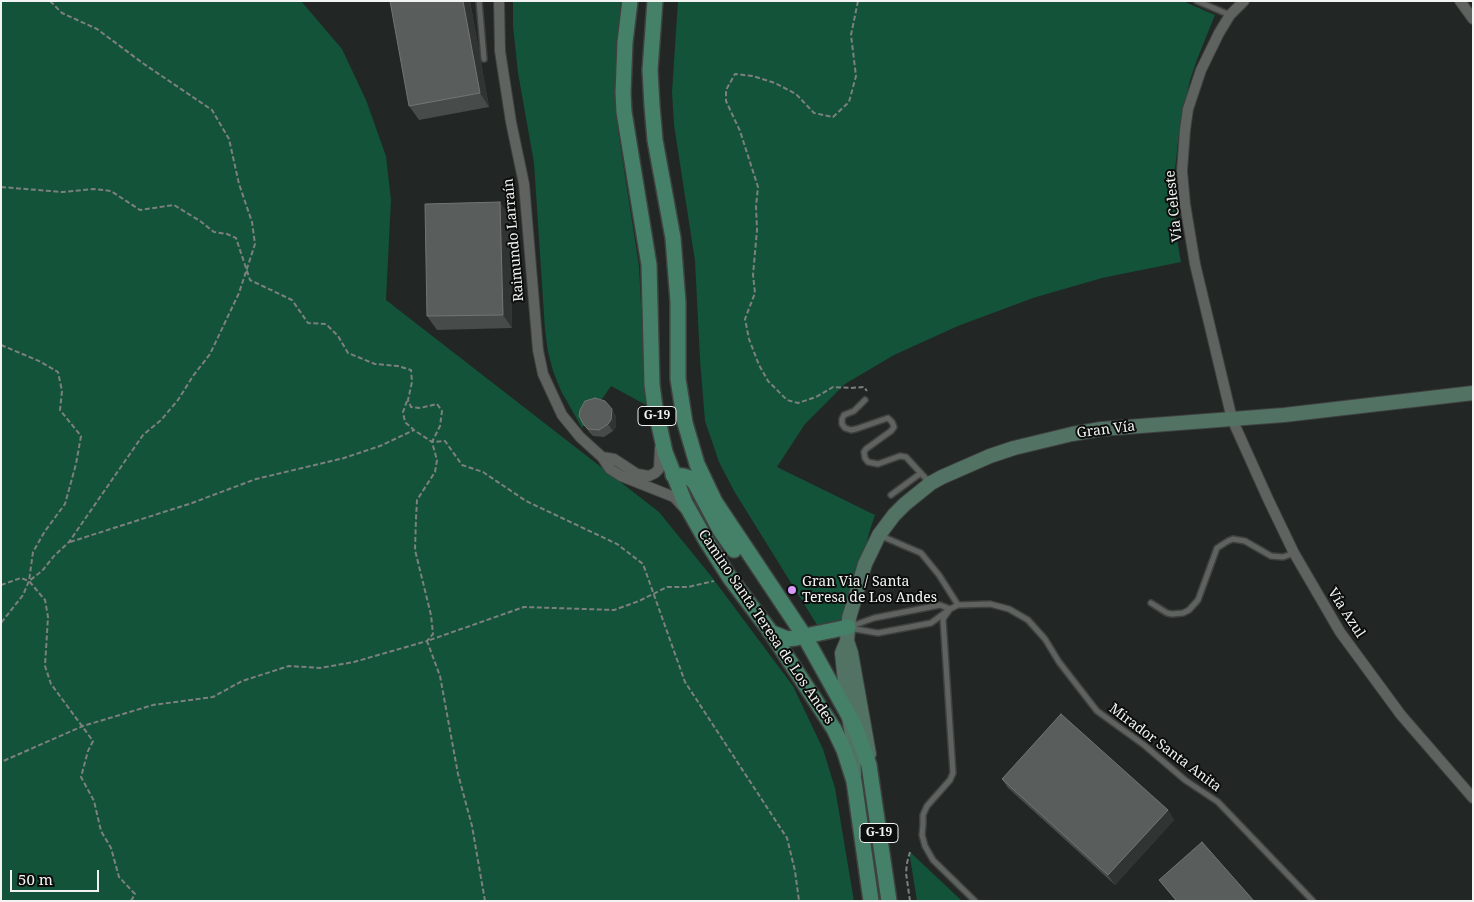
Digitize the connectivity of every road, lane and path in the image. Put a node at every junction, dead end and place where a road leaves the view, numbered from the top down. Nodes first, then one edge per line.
1 (50, 1) edge
2 (479, 1) edge
3 (498, 1) edge
4 (630, 1) edge
5 (655, 1) edge
6 (858, 1) edge
7 (1197, 1) edge
8 (1244, 1) edge
9 (1460, 1) edge
10 (1230, 15) junction
11 (1473, 19) edge
12 (484, 59) dead end
13 (1, 187) edge
14 (247, 268) junction
15 (1, 345) edge
16 (1473, 393) edge
17 (408, 400) junction
18 (865, 400) joint
19 (1232, 419) junction
20 (659, 429) junction
21 (414, 430) junction
22 (432, 442) junction
23 (602, 457) junction
24 (637, 474) junction
25 (673, 475) junction
26 (926, 478) junction
27 (891, 495) dead end
28 (692, 517) junction
29 (880, 535) junction
30 (69, 542) junction
31 (1294, 553) junction
32 (29, 581) junction
33 (714, 581) dead end
34 (768, 582) junction
35 (1, 585) edge
36 (654, 594) junction
37 (1152, 603) dead end
38 (958, 605) junction
39 (950, 609) junction
40 (1, 624) edge
41 (770, 632) junction
42 (847, 634) junction
43 (805, 637) junction
44 (427, 642) junction
45 (848, 712) junction
46 (83, 726) junction
47 (1, 762) edge
48 (868, 765) junction
49 (854, 781) junction
50 (1473, 798) edge
51 (910, 852) dead end
52 (131, 901) edge
53 (485, 901) edge
54 (799, 901) edge
55 (870, 901) edge
56 (889, 901) edge
57 (910, 901) edge
58 (975, 901) edge
59 (1313, 901) edge

1 - 14 path
2 - 12 lane
3 - 23 street, Raimundo Larraín
4 - 20 main road, Camino Santa Teresa de Los Andes / G-19
5 - 34 main road, Camino Santa Teresa de Los Andes / G-19
6 - 18 path
7 - 10 lane
8 - 10 street, Vía Celeste
9 - 11 street
10 - 19 street, Vía Celeste
13 - 14 path
14 - 17 path
14 - 30 path
15 - 32 path
16 - 19 main road, Gran Vía
17 - 21 path
17 - 22 path
18 - 26 lane
19 - 26 main road, Gran Vía
19 - 31 street, Vía Azul
20 - 24 street
20 - 25 main road, Camino Santa Teresa de Los Andes / G-19
21 - 22 path
21 - 30 path
22 - 36 path
22 - 44 path
23 - 24 street, Raimundo Larraín
23 - 28 street, Raimundo Larraín
24 - 25 street, Raimundo Larraín
25 - 28 main road, Camino Santa Teresa de Los Andes / G-19
25 - 34 main road
26 - 27 lane
26 - 29 main road, Gran Vía
28 - 41 main road, Camino Santa Teresa de Los Andes / G-19
29 - 38 lane
29 - 42 main road, Gran Vía
30 - 32 path
31 - 37 lane
31 - 50 street, Vía Azul
32 - 35 path
32 - 40 path
32 - 46 path
33 - 36 path
34 - 43 main road, Camino Santa Teresa de Los Andes / G-19
36 - 44 path
36 - 54 path
38 - 39 lane, Mirador Santa Anita
38 - 59 lane, Mirador Santa Anita
39 - 42 lane, Mirador Santa Anita
39 - 42 lane, Mirador Santa Anita
39 - 58 lane
41 - 43 main road
41 - 49 main road, Camino Santa Teresa de Los Andes / G-19
42 - 43 main road
42 - 45 main road, Gran Vía
42 - 48 main road, Gran Vía
43 - 45 main road, Camino Santa Teresa de Los Andes / G-19
44 - 46 path
44 - 53 path
45 - 48 main road, Camino Santa Teresa de Los Andes / G-19
45 - 49 main road, Gran Vía
46 - 47 path
46 - 52 path
48 - 56 main road, G-19
49 - 55 main road, G-19
51 - 57 path

